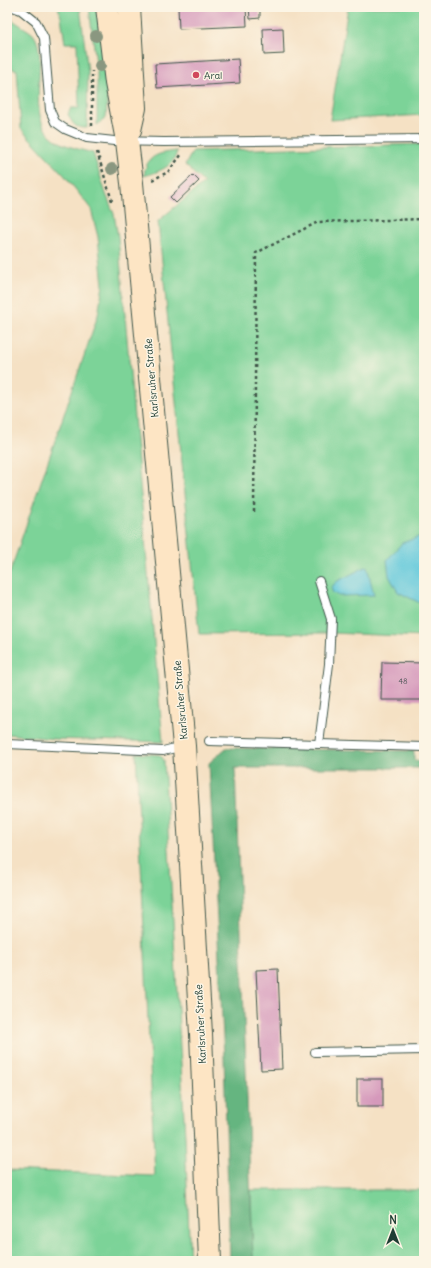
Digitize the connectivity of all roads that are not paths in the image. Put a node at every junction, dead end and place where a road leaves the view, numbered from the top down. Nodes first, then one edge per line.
1 (14, 7) edge
2 (107, 7) edge
3 (129, 7) edge
4 (424, 138) edge
5 (127, 141) junction
6 (319, 581) dead end
7 (209, 742) dead end
8 (7, 744) edge
9 (319, 744) junction
10 (184, 746) junction
11 (424, 747) edge
12 (424, 1050) edge
13 (315, 1052) dead end
14 (210, 1261) edge

1 - 5 lane
2 - 5 main road, Karlsruher Straße
3 - 5 main road, Karlsruher Straße
4 - 5 lane
5 - 10 main road, Karlsruher Straße
6 - 9 lane
7 - 9 lane
8 - 10 lane
9 - 11 lane
10 - 14 main road, Karlsruher Straße
12 - 13 lane

